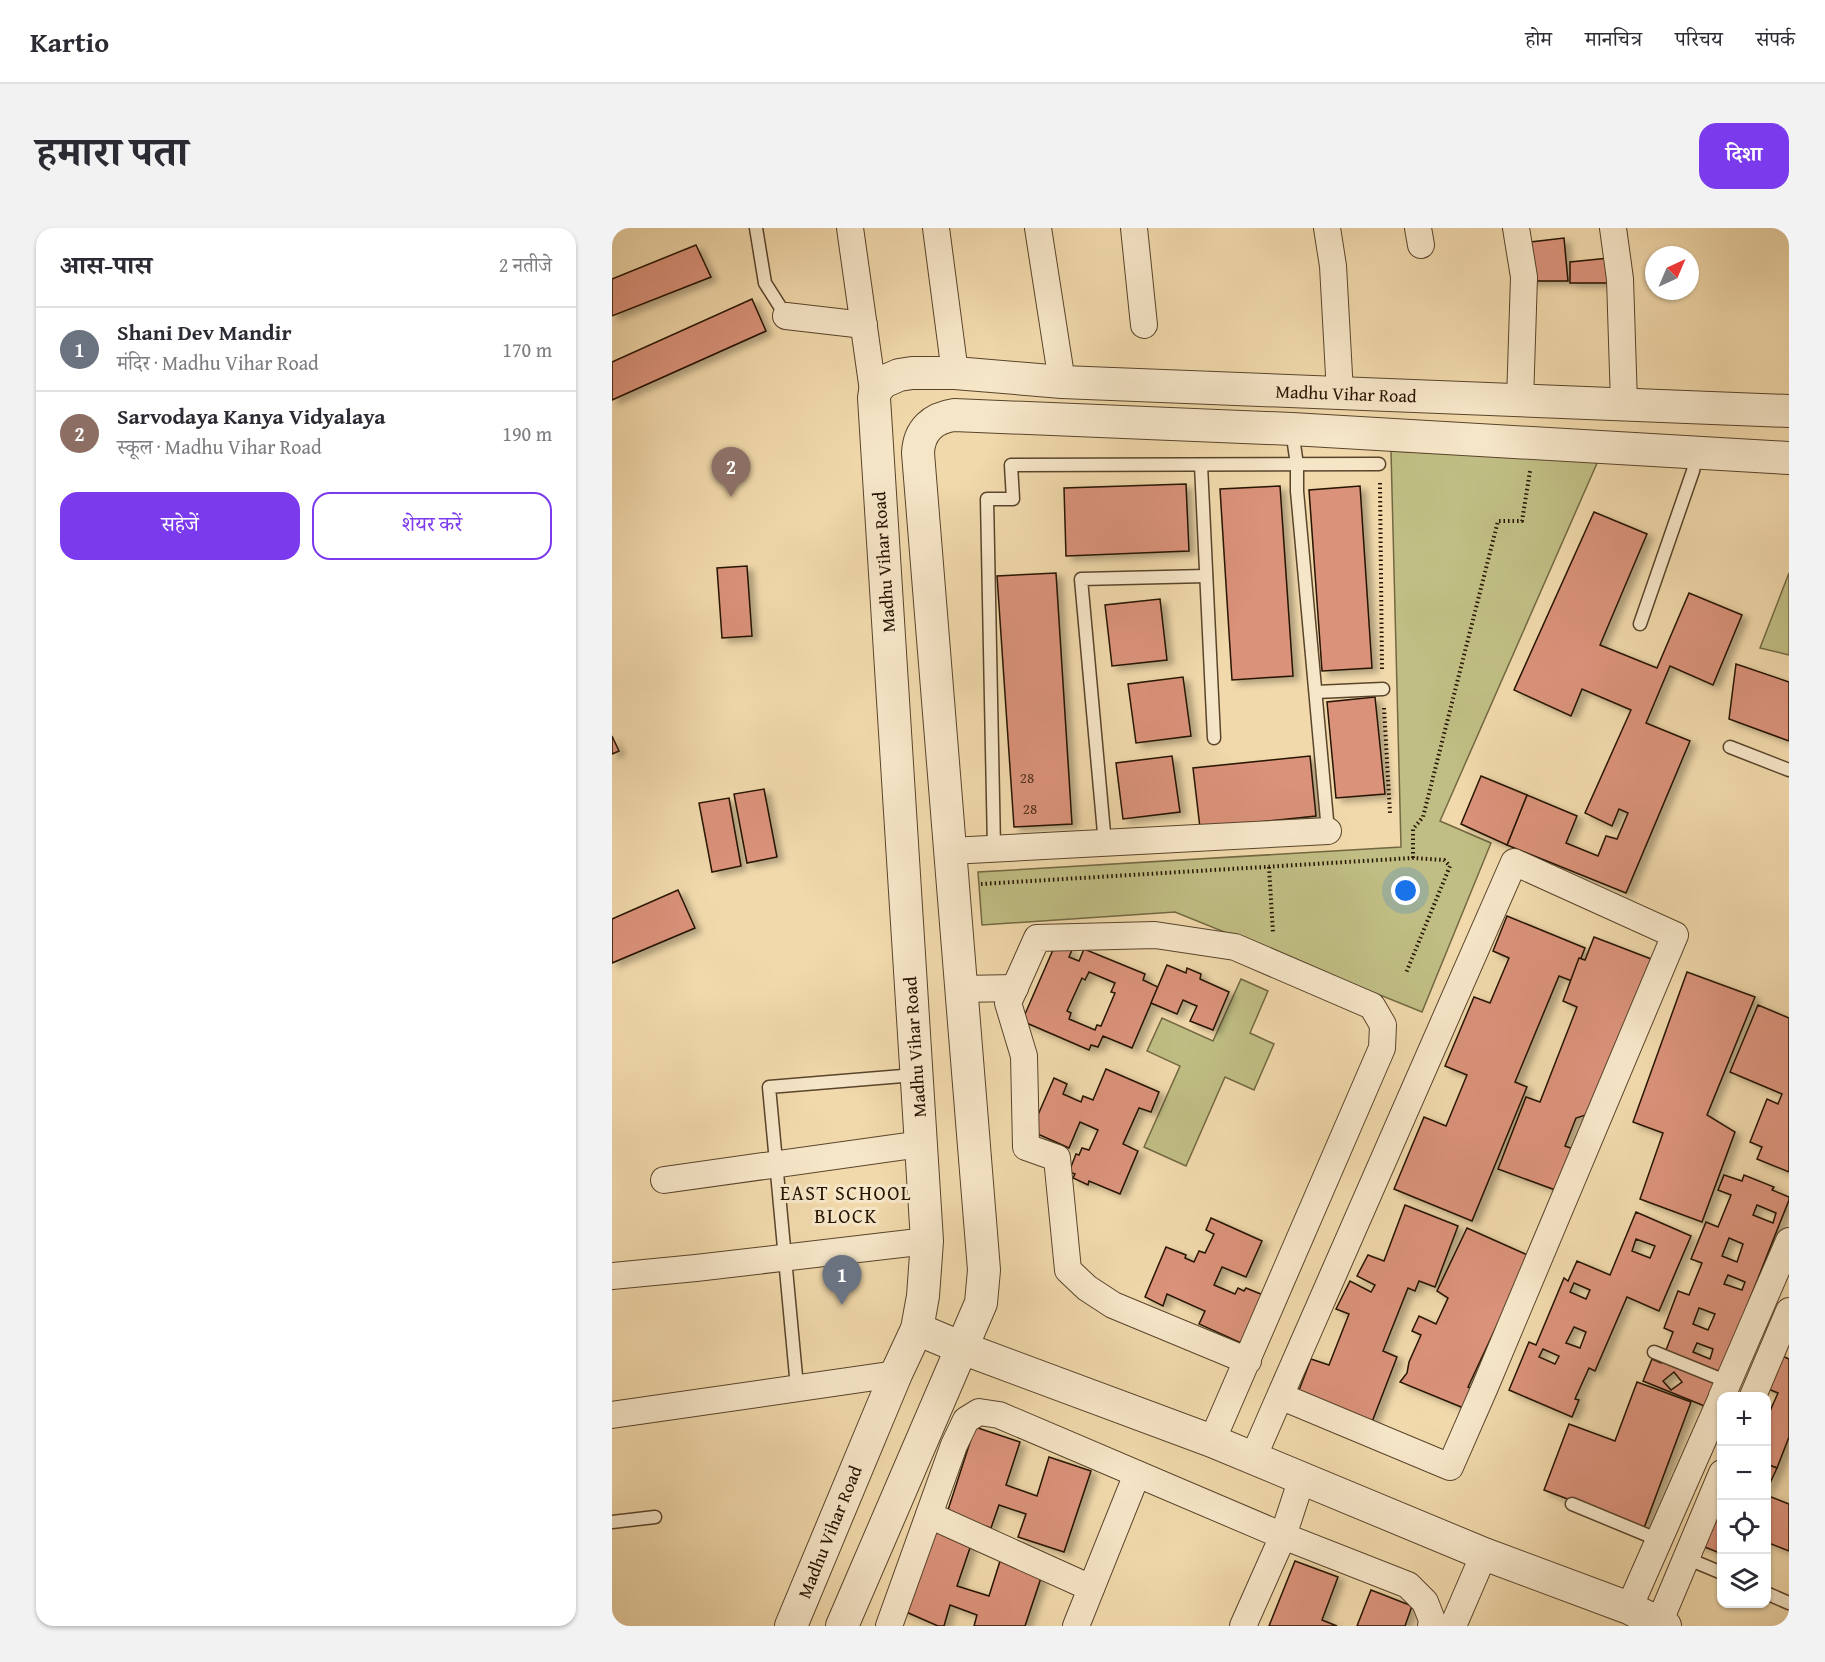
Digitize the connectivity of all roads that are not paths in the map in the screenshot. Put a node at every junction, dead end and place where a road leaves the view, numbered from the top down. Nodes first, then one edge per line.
1 (756, 228) edge
2 (850, 228) edge
3 (936, 228) edge
4 (1038, 228) edge
5 (1134, 228) edge
6 (1327, 228) edge
7 (1516, 228) edge
8 (1612, 228) edge
9 (786, 316) joint
10 (1144, 324) dead end
11 (864, 325) junction
12 (943, 373) junction
13 (1062, 382) junction
14 (1288, 391) junction
15 (1340, 393) junction
16 (874, 398) junction
17 (1520, 401) junction
18 (1624, 403) junction
19 (1789, 411) edge
20 (941, 417) junction
21 (1292, 429) junction
22 (1697, 452) junction
23 (1789, 458) edge
24 (1379, 464) road end
25 (1201, 465) junction
26 (1297, 465) junction
27 (1206, 576) junction
28 (1640, 624) dead end
29 (1383, 689) road end
30 (1316, 692) junction
31 (1214, 738) dead end
32 (1730, 747) dead end
33 (1789, 770) edge
34 (1328, 831) joint
35 (1105, 844) junction
36 (994, 848) junction
37 (950, 851) junction
38 (1015, 988) junction
39 (962, 989) junction
40 (967, 1057) junction
41 (916, 1067) junction
42 (921, 1144) junction
43 (776, 1165) junction
44 (664, 1180) dead end
45 (927, 1241) junction
46 (1789, 1241) edge
47 (785, 1258) junction
48 (612, 1276) edge
49 (1789, 1311) edge
50 (917, 1329) junction
51 (962, 1348) junction
52 (1654, 1352) dead end
53 (1248, 1361) junction
54 (896, 1374) junction
55 (797, 1387) junction
56 (1724, 1392) edge
57 (1756, 1392) edge
58 (1280, 1396) junction
59 (1717, 1408) edge
60 (612, 1416) edge
61 (1212, 1441) junction
62 (1253, 1458) junction
63 (1137, 1474) junction
64 (1302, 1478) junction
65 (1717, 1485) edge
66 (1572, 1504) dead end
67 (929, 1515) junction
68 (655, 1516) dead end
69 (612, 1522) edge
70 (1283, 1536) junction
71 (1659, 1540) junction
72 (1484, 1554) junction
73 (1686, 1558) junction
74 (1717, 1571) edge
75 (1091, 1588) junction
76 (1771, 1595) edge
77 (1789, 1603) edge
78 (1629, 1608) junction
79 (1662, 1624) edge
80 (791, 1626) edge
81 (842, 1626) edge
82 (890, 1626) edge
83 (1076, 1626) edge
84 (1243, 1626) edge
85 (1431, 1626) edge
86 (1454, 1626) edge

1 - 9 lane
2 - 11 street
3 - 12 street
4 - 13 street
5 - 10 street
6 - 15 street
7 - 17 street
8 - 18 street
9 - 11 street
11 - 16 street
12 - 13 street, Madhu Vihar Road
12 - 16 street, Madhu Vihar Road
12 - 20 street
13 - 14 street, Madhu Vihar Road
14 - 15 street, Madhu Vihar Road
14 - 21 street
15 - 17 street, Madhu Vihar Road
16 - 41 street, Madhu Vihar Road
17 - 18 street, Madhu Vihar Road
18 - 19 street, Madhu Vihar Road
20 - 21 street, Madhu Vihar Road
20 - 37 street
21 - 22 street, Madhu Vihar Road
21 - 26 lane
22 - 23 street, Madhu Vihar Road
22 - 28 lane
24 - 26 lane
25 - 26 lane
25 - 27 lane
25 - 36 lane
26 - 30 lane
27 - 31 lane
27 - 35 lane
29 - 30 lane
30 - 34 lane
32 - 33 lane
34 - 35 street
35 - 36 street
36 - 37 street
37 - 39 street
38 - 39 street
38 - 53 street
38 - 53 street
39 - 40 street
40 - 41 street
40 - 51 street
41 - 42 street, Madhu Vihar Road
41 - 43 lane
42 - 43 street
42 - 45 street, Madhu Vihar Road
43 - 44 street
43 - 47 lane
45 - 47 street
45 - 50 street, Madhu Vihar Road
46 - 56 street
47 - 48 street
47 - 55 lane
49 - 57 street
50 - 51 street
50 - 54 street, Madhu Vihar Road
51 - 61 street
51 - 81 street
52 - 56 lane
53 - 61 street
54 - 55 street
54 - 80 street, Madhu Vihar Road
55 - 60 street
58 - 58 street
58 - 62 street
59 - 71 street
61 - 62 street
62 - 64 street
63 - 67 street
63 - 70 street
63 - 75 street
64 - 70 street
64 - 72 street
65 - 73 street
66 - 71 lane
67 - 75 street
67 - 82 street
68 - 69 lane
70 - 84 street
70 - 85 street
71 - 78 street
72 - 78 street
72 - 86 street
73 - 74 lane
73 - 79 street
75 - 83 street
76 - 77 lane
78 - 79 street

